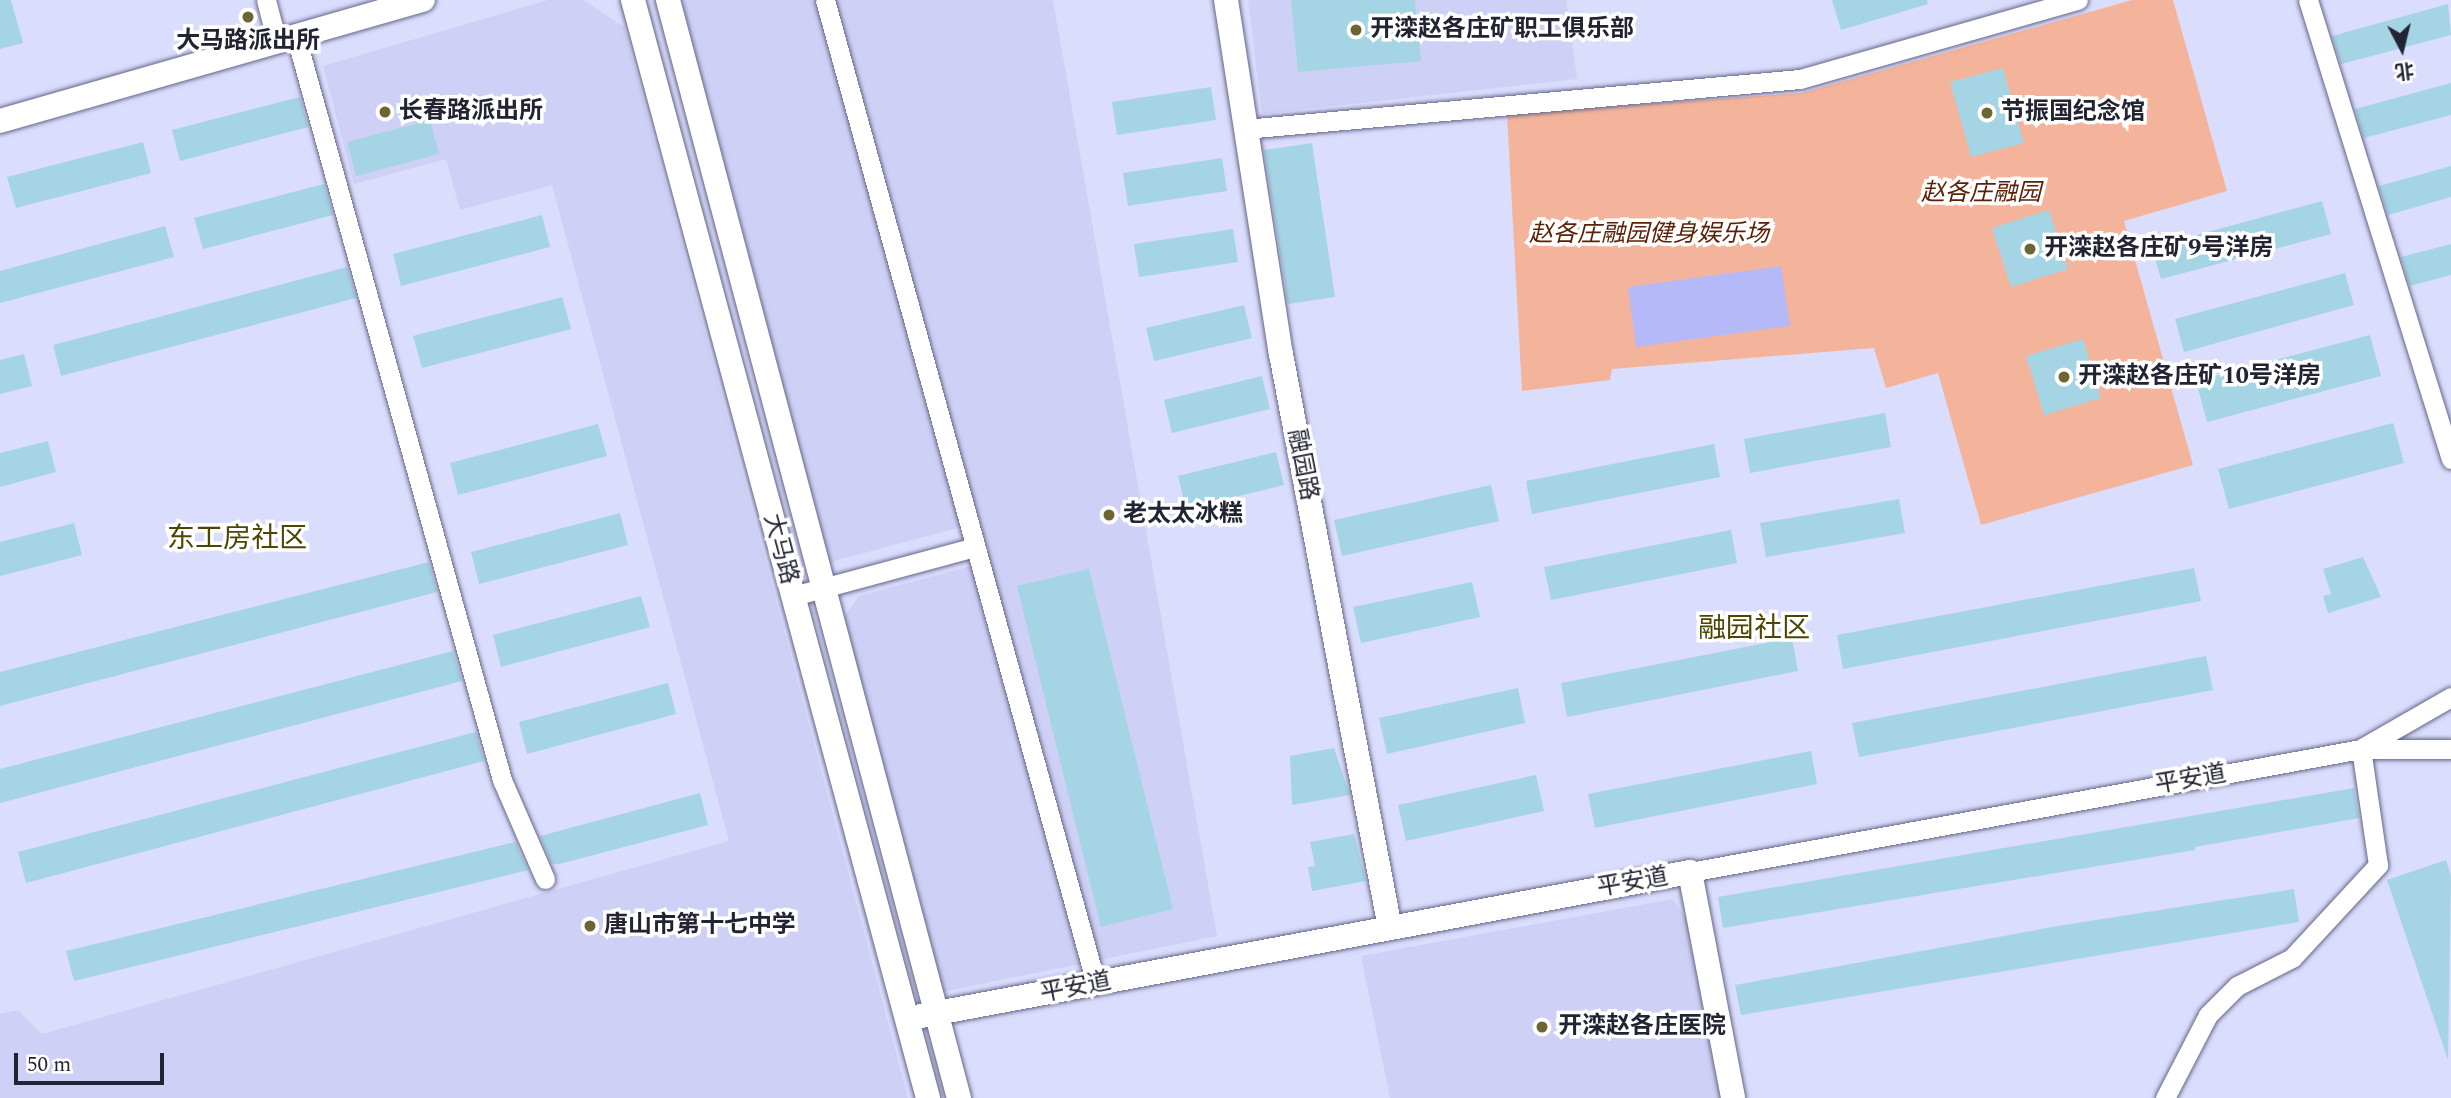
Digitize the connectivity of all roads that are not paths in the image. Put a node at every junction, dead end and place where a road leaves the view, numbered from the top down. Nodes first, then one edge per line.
1 (266, 0) edge
2 (424, 0) edge
3 (632, 0) edge
4 (668, 0) edge
5 (825, 0) edge
6 (1226, 0) edge
7 (2078, 0) edge
8 (2308, 0) edge
9 (286, 39) junction
10 (0, 121) edge
11 (1244, 129) junction
12 (2451, 459) edge
13 (975, 547) junction
14 (824, 589) junction
15 (793, 596) junction
16 (2451, 697) edge
17 (2361, 749) junction
18 (2451, 749) edge
19 (1690, 872) junction
20 (545, 879) dead end
21 (1390, 928) junction
22 (1096, 984) junction
23 (937, 1015) junction
24 (906, 1017) junction
25 (928, 1098) edge
26 (959, 1098) edge
27 (1733, 1098) edge
28 (2165, 1098) edge

1 - 9 street
2 - 9 street
3 - 15 street, 大马路
4 - 14 street, 大马路
5 - 13 street
6 - 11 street, 融园路
7 - 11 street
8 - 12 street
9 - 10 street
9 - 20 street
11 - 21 street, 融园路
13 - 14 street
13 - 22 street
14 - 15 street
14 - 23 street, 大马路
15 - 24 street, 大马路
16 - 17 street
17 - 18 street
17 - 19 street, 平安道
17 - 28 street
19 - 21 street, 平安道
19 - 27 street
21 - 22 street, 平安道
22 - 23 street, 平安道
23 - 24 street, 平安道
23 - 26 street, 大马路
24 - 25 street, 大马路

